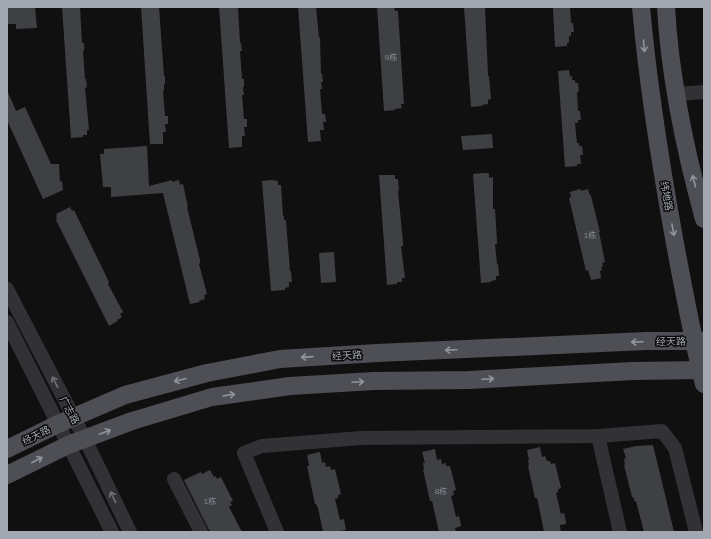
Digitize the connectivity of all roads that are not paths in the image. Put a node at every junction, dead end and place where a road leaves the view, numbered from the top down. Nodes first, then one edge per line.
1 (641, 7) edge
2 (666, 7) edge
3 (704, 92) edge
4 (677, 94) junction
5 (704, 219) edge
6 (7, 289) edge
7 (7, 322) edge
8 (699, 341) edge
9 (703, 374) edge
10 (65, 420) junction
11 (598, 436) junction
12 (85, 439) junction
13 (68, 445) junction
14 (7, 450) edge
15 (7, 476) edge
16 (174, 479) dead end
17 (112, 532) edge
18 (130, 532) edge
19 (201, 532) edge
20 (277, 532) edge
21 (620, 532) edge
22 (696, 532) edge

1 -> 8 main road, 纬地路
2 - 4 main road
3 - 4 street
5 -> 4 main road
10 -> 6 street, 广志路
7 - 10 street, 广志路
8 - 9 main road, 纬地路
8 -> 10 main road, 经天路
12 -> 9 main road
10 - 12 street, 广志路
10 - 13 street, 广志路
10 - 14 main road, 经天路
11 - 20 street
11 - 21 street
11 - 22 street
12 - 13 main road
18 -> 12 street, 广志路
15 -> 13 main road
13 - 17 street, 广志路
16 - 19 street

